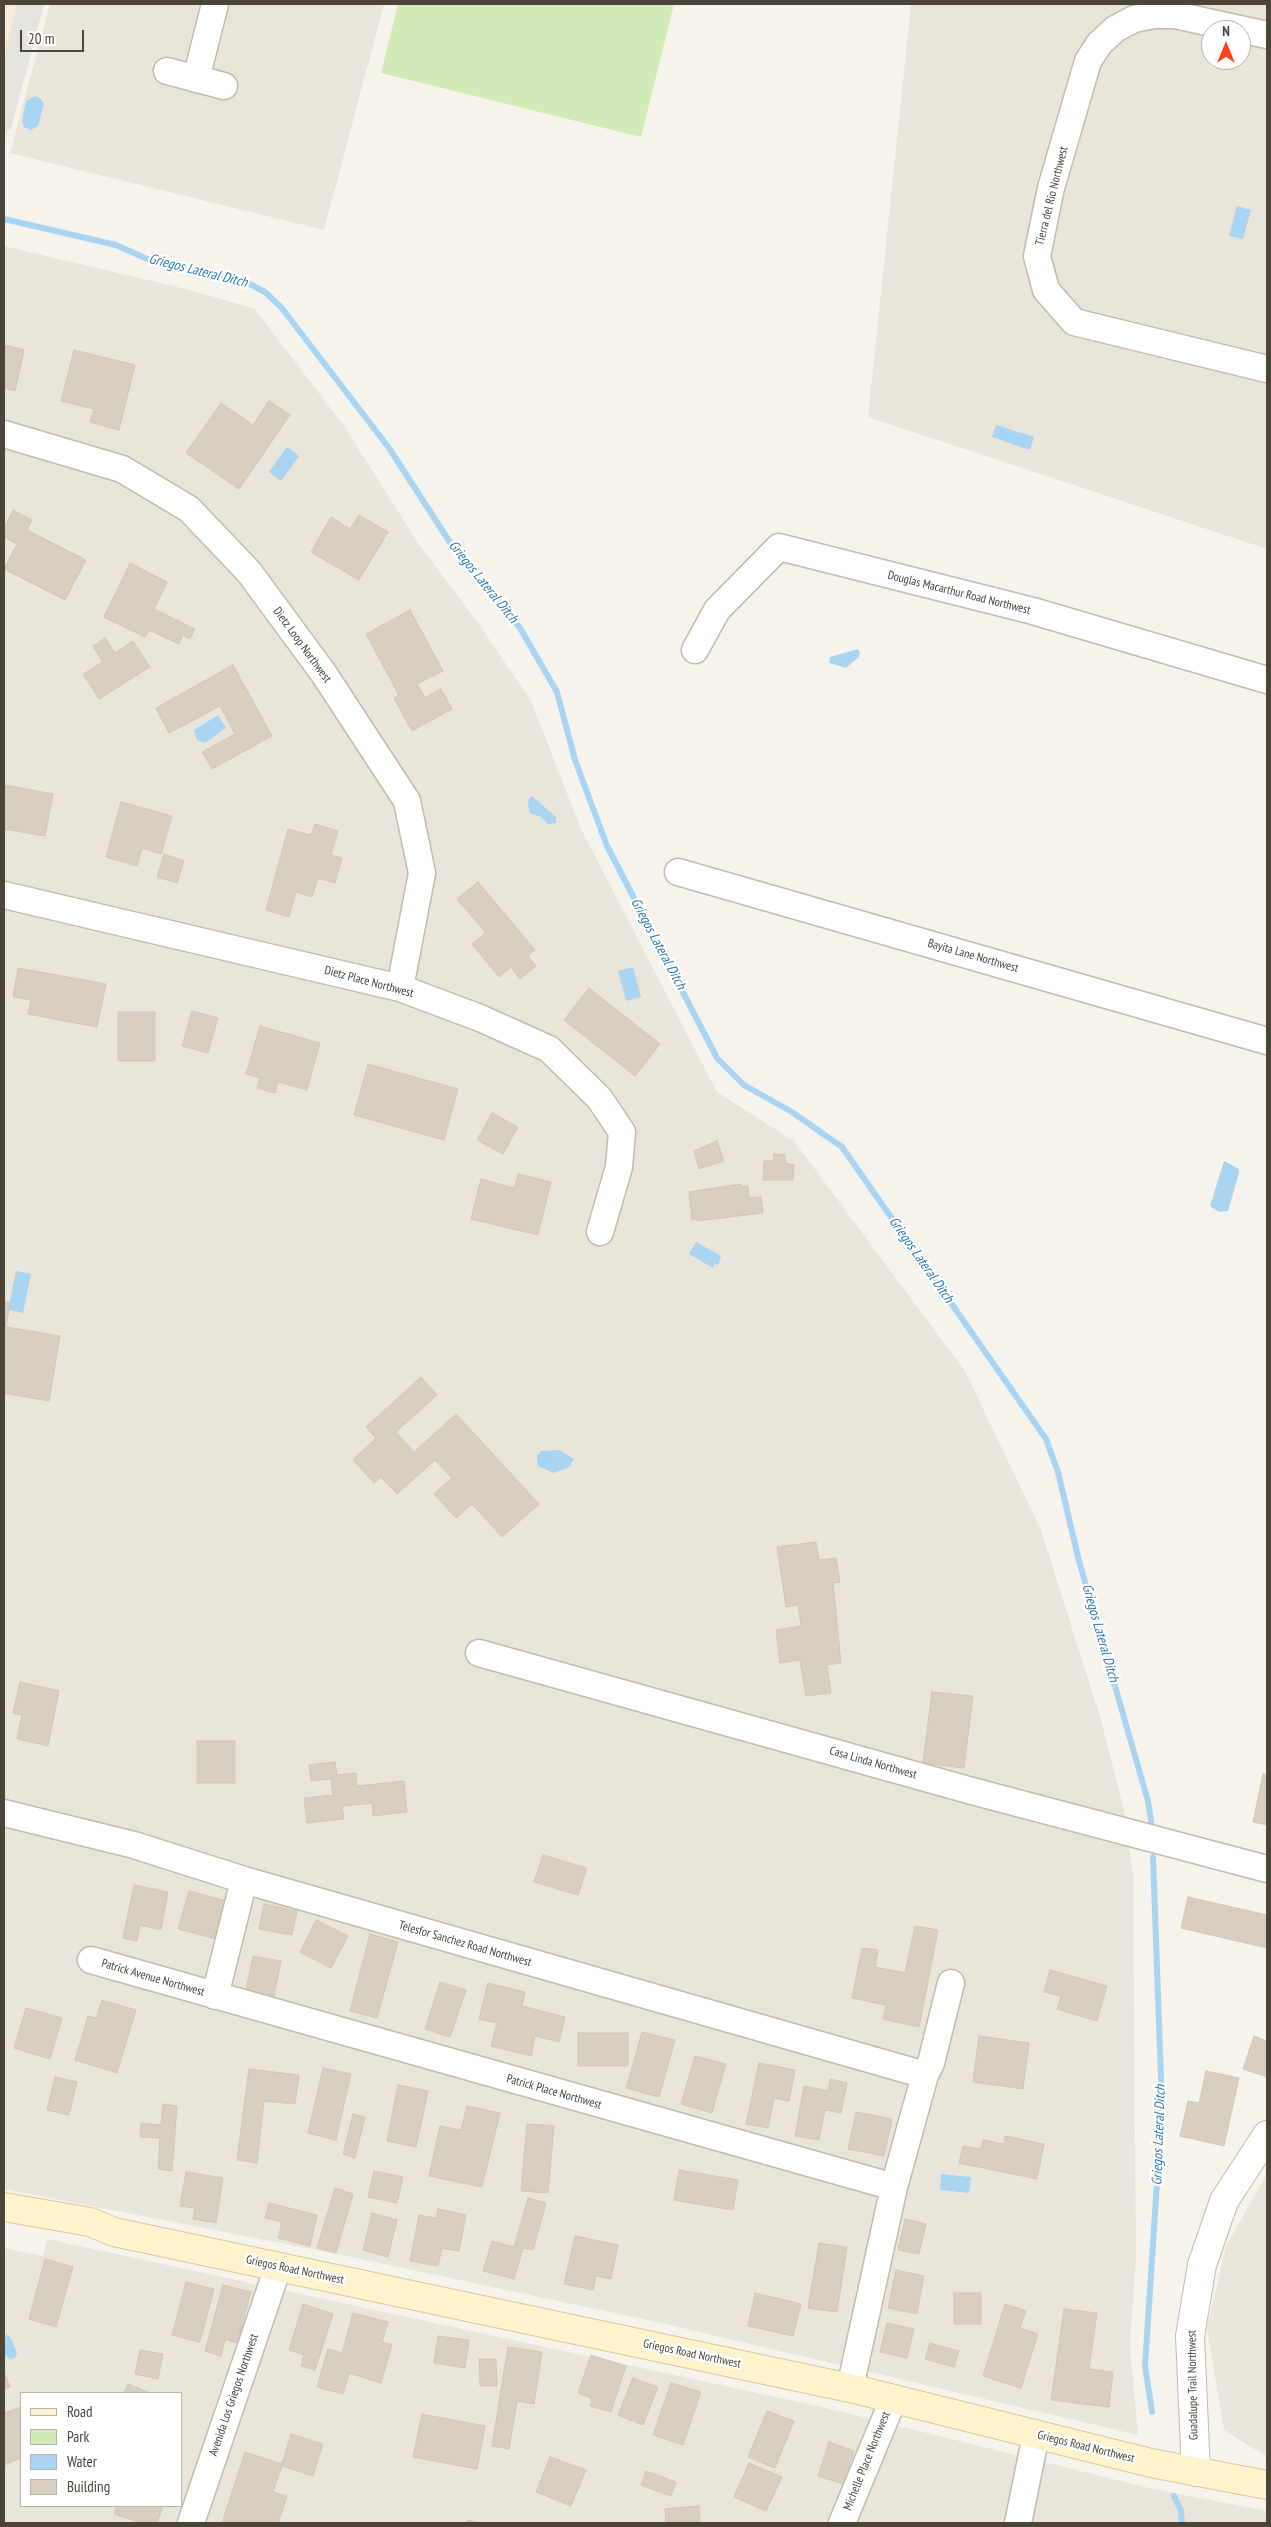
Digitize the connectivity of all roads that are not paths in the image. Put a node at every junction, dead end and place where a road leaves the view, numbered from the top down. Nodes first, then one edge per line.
1 (214, 4) edge
2 (1267, 35) edge
3 (167, 71) dead end
4 (196, 79) junction
5 (224, 86) dead end
6 (1267, 368) edge
7 (4, 434) edge
8 (695, 650) dead end
9 (1267, 680) edge
10 (678, 872) dead end
11 (4, 895) edge
12 (400, 988) junction
13 (1267, 1041) edge
14 (600, 1232) dead end
15 (480, 1653) dead end
16 (4, 1813) edge
17 (1267, 1869) edge
18 (244, 1880) junction
19 (91, 1960) dead end
20 (951, 1983) dead end
21 (215, 1996) junction
22 (925, 2076) junction
23 (1267, 2135) edge
24 (894, 2187) junction
25 (4, 2206) edge
26 (4, 2223) edge
27 (114, 2232) junction
28 (278, 2267) junction
29 (850, 2388) junction
30 (893, 2400) junction
31 (1036, 2435) junction
32 (1196, 2472) junction
33 (1267, 2485) edge
34 (191, 2523) edge
35 (842, 2523) edge
36 (1018, 2523) edge

1 - 4 street
2 - 6 street, Tierra del Rio Northwest
3 - 4 street
4 - 5 street
7 - 12 street, Dietz Loop Northwest
8 - 9 street, Douglas Macarthur Road Northwest
10 - 13 street, Bayita Lane Northwest
11 - 12 street, Dietz Place Northwest
12 - 14 street, Dietz Place Northwest
15 - 17 street, Casa Linda Northwest
16 - 18 street, Telesfor Sanchez Road Northwest
18 - 21 street
18 - 22 street, Telesfor Sanchez Road Northwest
19 - 21 street, Patrick Avenue Northwest
20 - 22 street
21 - 24 street, Patrick Place Northwest
22 - 24 street
23 - 32 street, Guadalupe Trail Northwest
24 - 29 street
25 - 27 main road, Griegos Road Northwest
26 - 27 main road, Griegos Road Northwest
27 - 28 main road, Griegos Road Northwest
28 - 29 main road, Griegos Road Northwest
28 - 34 street, Avenida Los Griegos Northwest
29 - 30 main road, Griegos Road Northwest
30 - 31 main road, Griegos Road Northwest
30 - 35 street, Michelle Place Northwest
31 - 32 main road, Griegos Road Northwest
31 - 36 street
32 - 33 main road, Griegos Road Northwest

